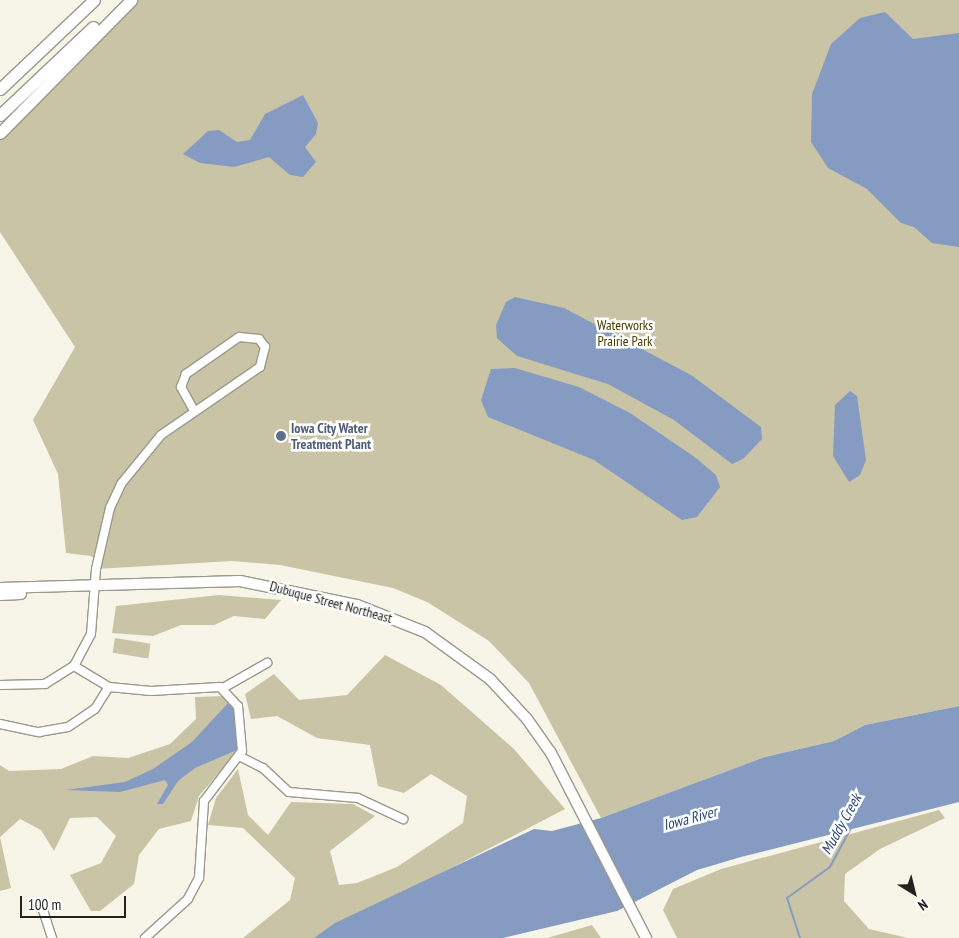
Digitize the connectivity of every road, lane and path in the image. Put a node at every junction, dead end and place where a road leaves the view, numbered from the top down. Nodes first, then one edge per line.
1 (94, 0) edge
2 (130, 0) edge
3 (0, 88) edge
4 (0, 114) edge
5 (0, 133) edge
6 (194, 410) junction
7 (93, 585) junction
8 (82, 586) junction
9 (0, 588) edge
10 (0, 596) edge
11 (267, 662) dead end
12 (74, 666) junction
13 (0, 685) edge
14 (109, 687) junction
15 (223, 688) junction
16 (0, 724) edge
17 (239, 756) junction
18 (403, 819) dead end
19 (42, 907) dead end
20 (645, 936) edge
21 (52, 938) edge
22 (145, 938) edge

1 - 3 highway
2 - 4 highway
2 - 5 highway
6 - 6 street
6 - 7 street
7 - 8 main road, Dubuque Street Northeast
7 - 12 street
7 - 20 main road, Dubuque Street Northeast
8 - 9 main road, Dubuque Street Northeast
8 - 10 main road
11 - 15 street
12 - 13 street
12 - 14 street
14 - 15 street
14 - 16 street
15 - 17 street
17 - 18 street
17 - 22 street
19 - 21 street

